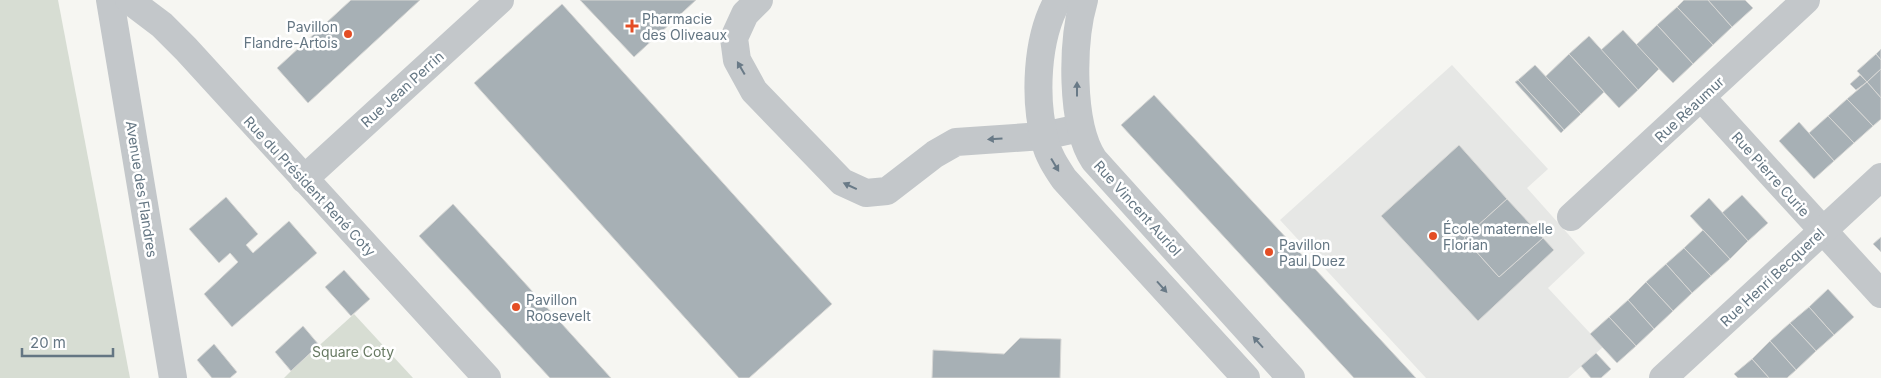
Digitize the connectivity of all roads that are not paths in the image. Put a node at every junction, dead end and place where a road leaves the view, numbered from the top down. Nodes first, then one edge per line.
1 (110, 0) edge
2 (129, 0) edge
3 (500, 0) edge
4 (758, 0) edge
5 (1058, 0) edge
6 (1084, 0) edge
7 (1806, 0) edge
8 (1702, 98) junction
9 (1080, 128) junction
10 (1044, 136) junction
11 (1881, 177) edge
12 (304, 179) junction
13 (1571, 217) dead end
14 (1823, 230) junction
15 (1881, 294) edge
16 (173, 378) edge
17 (487, 378) edge
18 (1246, 378) edge
19 (1291, 378) edge
20 (1663, 378) edge

1 - 16 street, Avenue des Flandres
2 - 12 street, Rue du Président René Coty
3 - 12 street, Rue Jean Perrin
10 -> 4 street
5 - 10 street
9 -> 6 street, Rue Vincent Auriol
7 - 8 street, Rue Réaumur
8 - 13 street, Rue Réaumur
8 - 14 street, Rue Pierre Curie
9 - 10 street
19 -> 9 street, Rue Vincent Auriol
10 -> 18 street
11 - 14 street, Rue Henri Becquerel
12 - 17 street, Rue du Président René Coty
14 - 15 street, Rue Pierre Curie
14 - 20 street, Rue Henri Becquerel

